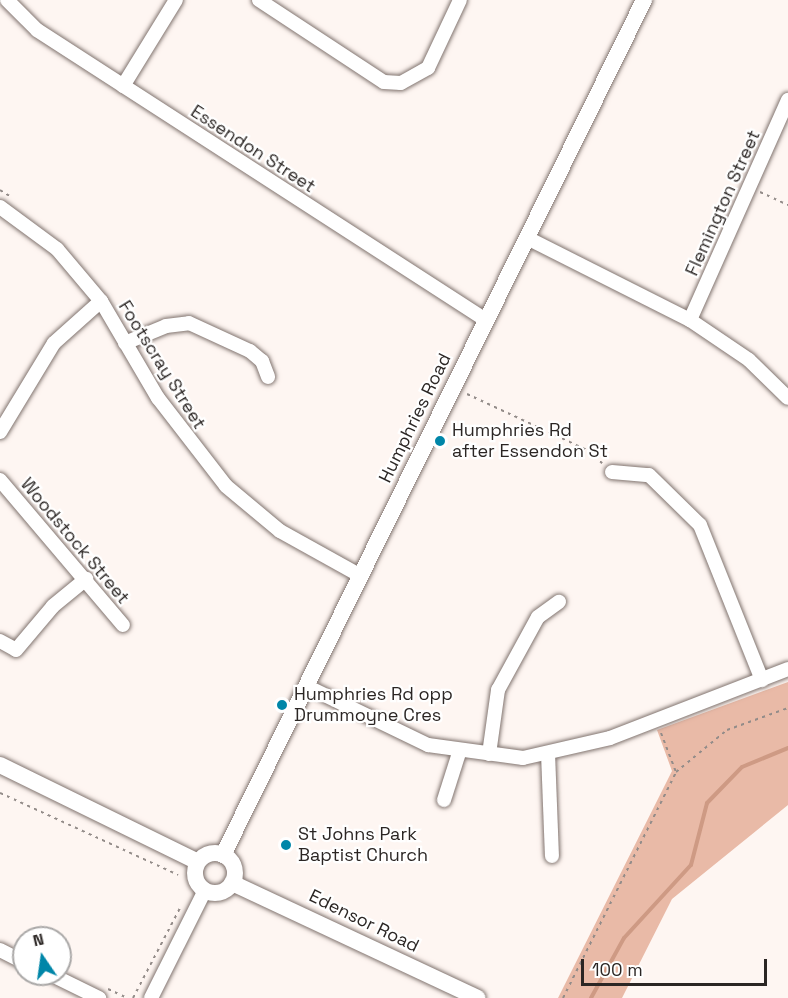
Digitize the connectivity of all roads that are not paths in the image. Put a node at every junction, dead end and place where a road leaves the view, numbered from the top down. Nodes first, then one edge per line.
1 (7, 0) edge
2 (176, 0) edge
3 (259, 0) edge
4 (460, 0) edge
5 (644, 0) edge
6 (123, 86) junction
7 (788, 100) edge
8 (0, 207) edge
9 (527, 238) junction
10 (102, 302) junction
11 (486, 320) junction
12 (690, 320) junction
13 (125, 343) junction
14 (268, 377) dead end
15 (788, 398) edge
16 (0, 432) edge
17 (612, 472) road end
18 (0, 480) edge
19 (359, 575) junction
20 (86, 579) junction
21 (559, 602) dead end
22 (123, 625) dead end
23 (0, 641) edge
24 (788, 669) edge
25 (762, 680) junction
26 (306, 686) junction
27 (459, 753) junction
28 (548, 753) junction
29 (489, 754) junction
30 (0, 765) edge
31 (444, 800) dead end
32 (223, 855) junction
33 (552, 856) dead end
34 (198, 862) junction
35 (232, 883) junction
36 (205, 890) junction
37 (72, 985) edge
38 (99, 998) edge
39 (151, 998) edge
40 (477, 998) edge

1 - 6 street, Essendon Street
2 - 6 street
3 - 4 street
5 - 9 main road, Humphries Road
6 - 11 street, Essendon Street
7 - 12 street, Flemington Street
8 - 10 street, Footscray Street
9 - 11 main road, Humphries Road
9 - 12 street
10 - 13 street, Footscray Street
10 - 16 street
11 - 19 main road, Humphries Road
12 - 15 street
13 - 14 street
13 - 19 street, Footscray Street
17 - 25 street
18 - 20 street, Woodstock Street
19 - 26 main road, Humphries Road
20 - 22 street, Woodstock Street
20 - 23 street
21 - 29 street
24 - 25 street
25 - 28 street
26 - 27 street
26 - 32 main road, Humphries Road
27 - 29 street
27 - 31 street
28 - 29 street
28 - 33 street
30 - 34 main road
32 - 34 main road
32 - 35 main road
34 - 36 main road
35 - 36 main road
35 - 40 main road, Edensor Road
36 - 39 street
37 - 38 street

